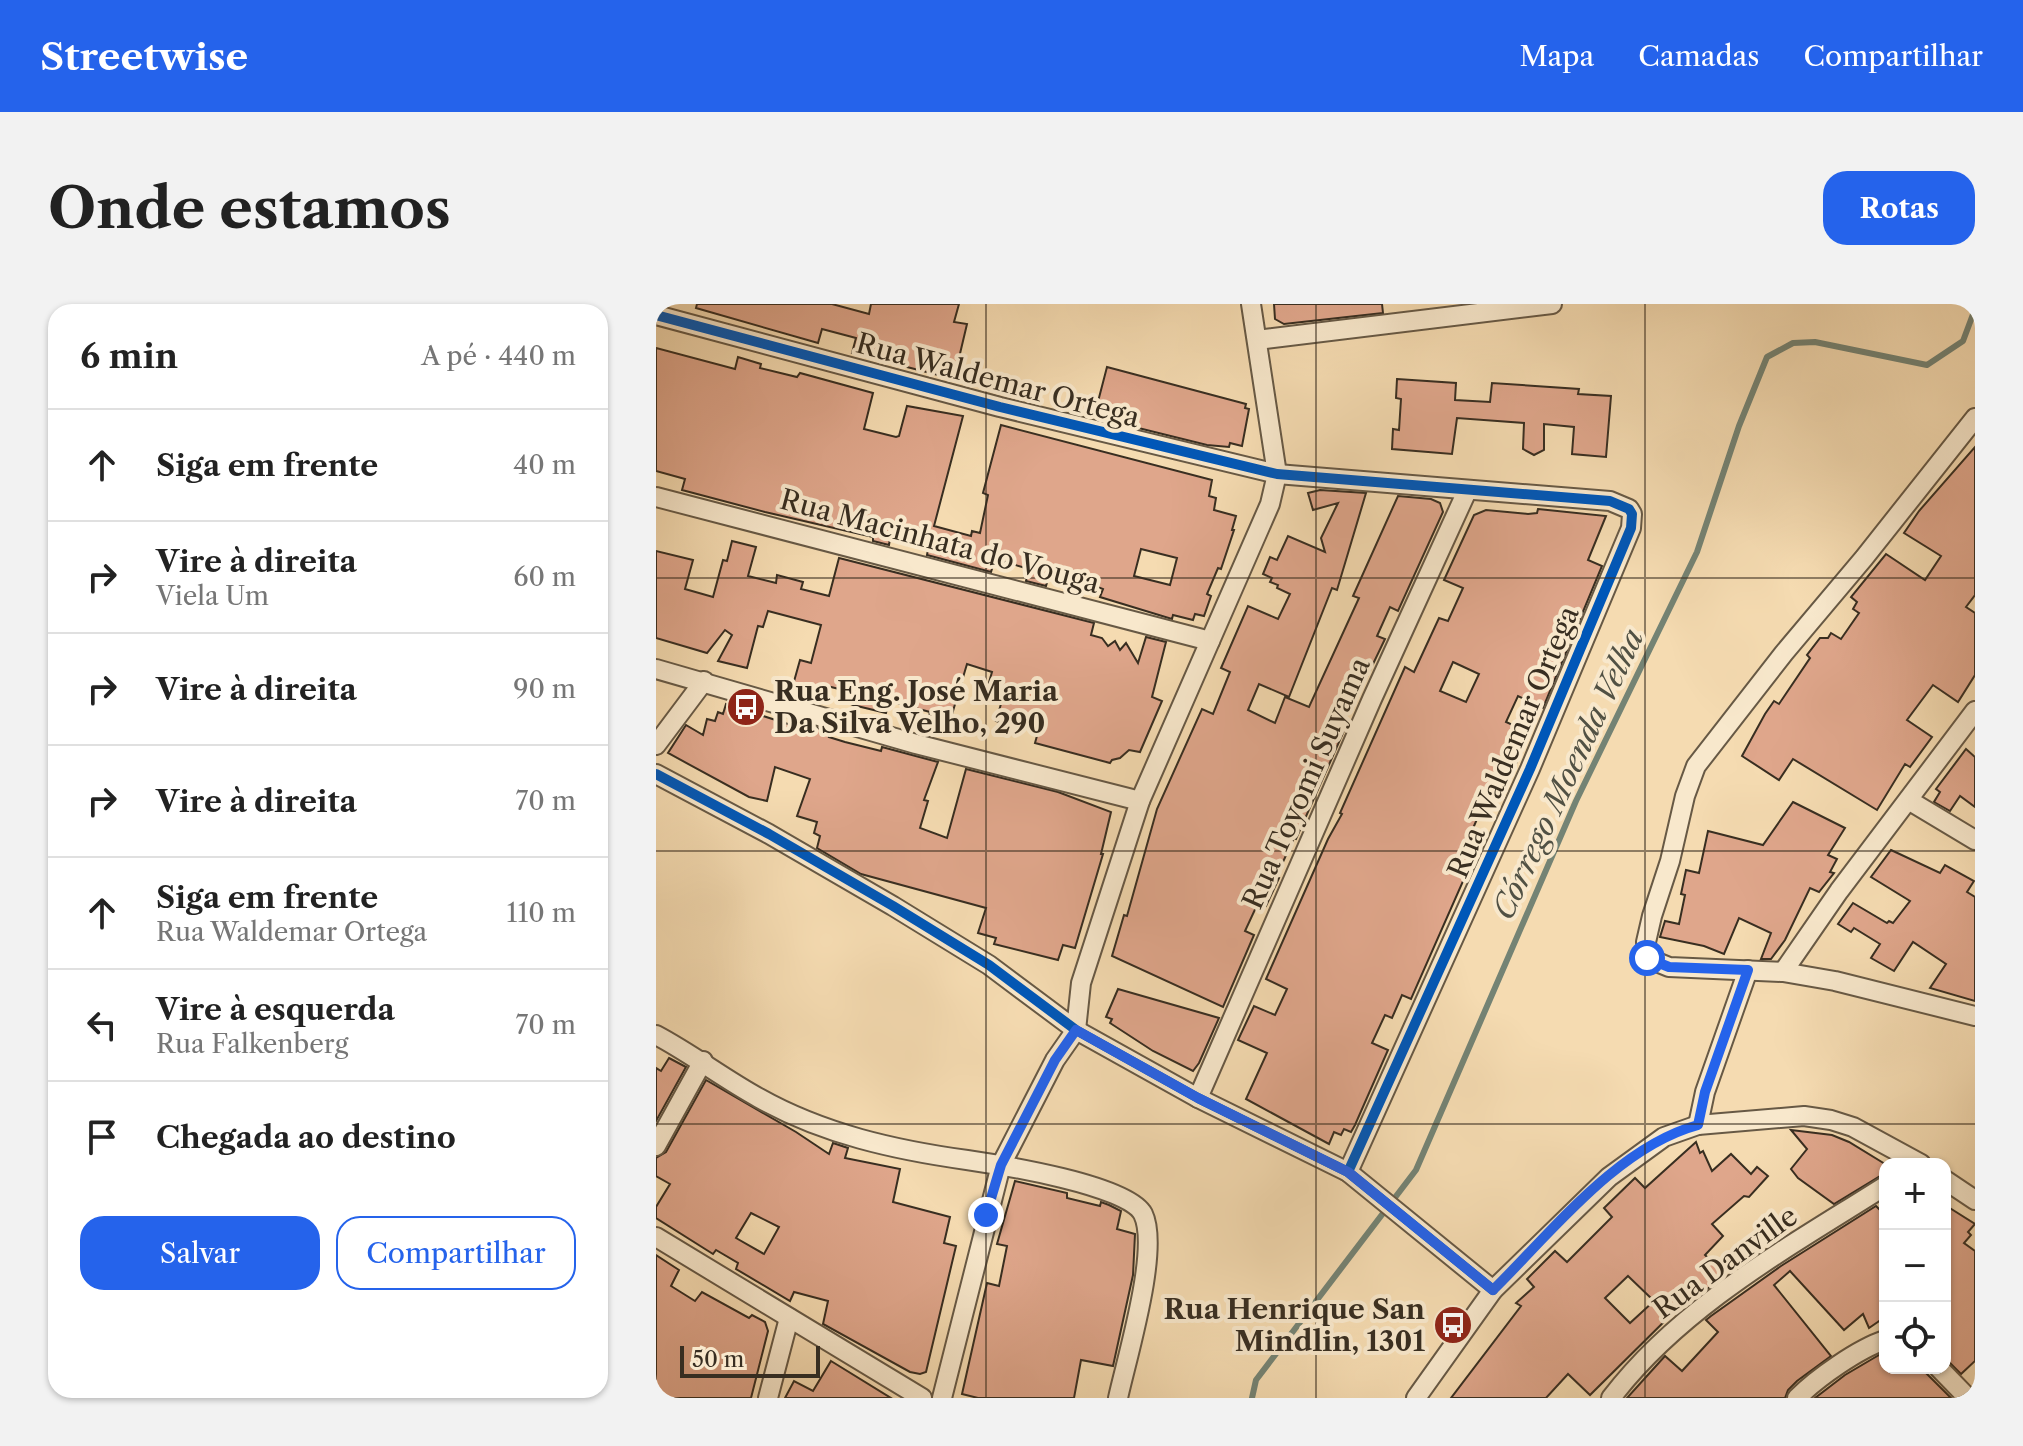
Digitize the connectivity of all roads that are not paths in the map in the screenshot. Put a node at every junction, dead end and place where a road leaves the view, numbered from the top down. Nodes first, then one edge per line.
1 (1251, 304) edge
2 (1552, 304) edge
3 (656, 315) edge
4 (1257, 340) junction
5 (1975, 418) edge
6 (1277, 474) junction
7 (1467, 491) junction
8 (656, 497) edge
9 (1210, 641) junction
10 (656, 669) edge
11 (704, 681) junction
12 (1975, 711) edge
13 (656, 745) edge
14 (656, 774) edge
15 (1140, 801) junction
16 (1910, 801) junction
17 (1975, 840) edge
18 (1748, 970) junction
19 (1783, 972) junction
20 (1975, 1016) edge
21 (1076, 1030) junction
22 (656, 1035) edge
23 (703, 1061) junction
24 (1198, 1098) junction
25 (1698, 1125) junction
26 (656, 1146) edge
27 (1911, 1158) edge
28 (1001, 1165) junction
29 (1348, 1172) junction
30 (1951, 1184) edge
31 (1879, 1190) edge
32 (1975, 1200) edge
33 (656, 1237) edge
34 (1493, 1290) junction
35 (789, 1318) junction
36 (1879, 1343) edge
37 (1945, 1374) edge
38 (768, 1398) edge
39 (922, 1398) edge
40 (942, 1398) edge
41 (1118, 1398) edge
42 (1416, 1398) edge
43 (1611, 1398) edge
44 (1797, 1398) edge
45 (1968, 1398) edge

1 - 4 street
2 - 4 street
3 - 6 street, Rua Waldemar Ortega
4 - 6 street
5 - 18 street
6 - 7 street, Rua Waldemar Ortega
6 - 9 street
7 - 24 street, Rua Toyomi Suyama
7 - 29 street, Rua Waldemar Ortega
8 - 9 street, Rua Macinhata do Vouga
9 - 15 street
10 - 11 street
11 - 13 street
11 - 15 street
12 - 16 street
14 - 21 street
15 - 21 street
16 - 17 street
16 - 19 street
18 - 19 street
18 - 25 street
19 - 20 street
21 - 24 street
21 - 28 street
22 - 23 street
23 - 26 street
23 - 28 street
24 - 29 street
25 - 27 street
25 - 34 street
28 - 40 street
28 - 41 street
29 - 34 street
30 - 32 street
31 - 43 street, Rua Danville
33 - 35 street
34 - 42 street
35 - 38 street
35 - 39 street
36 - 44 street
37 - 45 street

